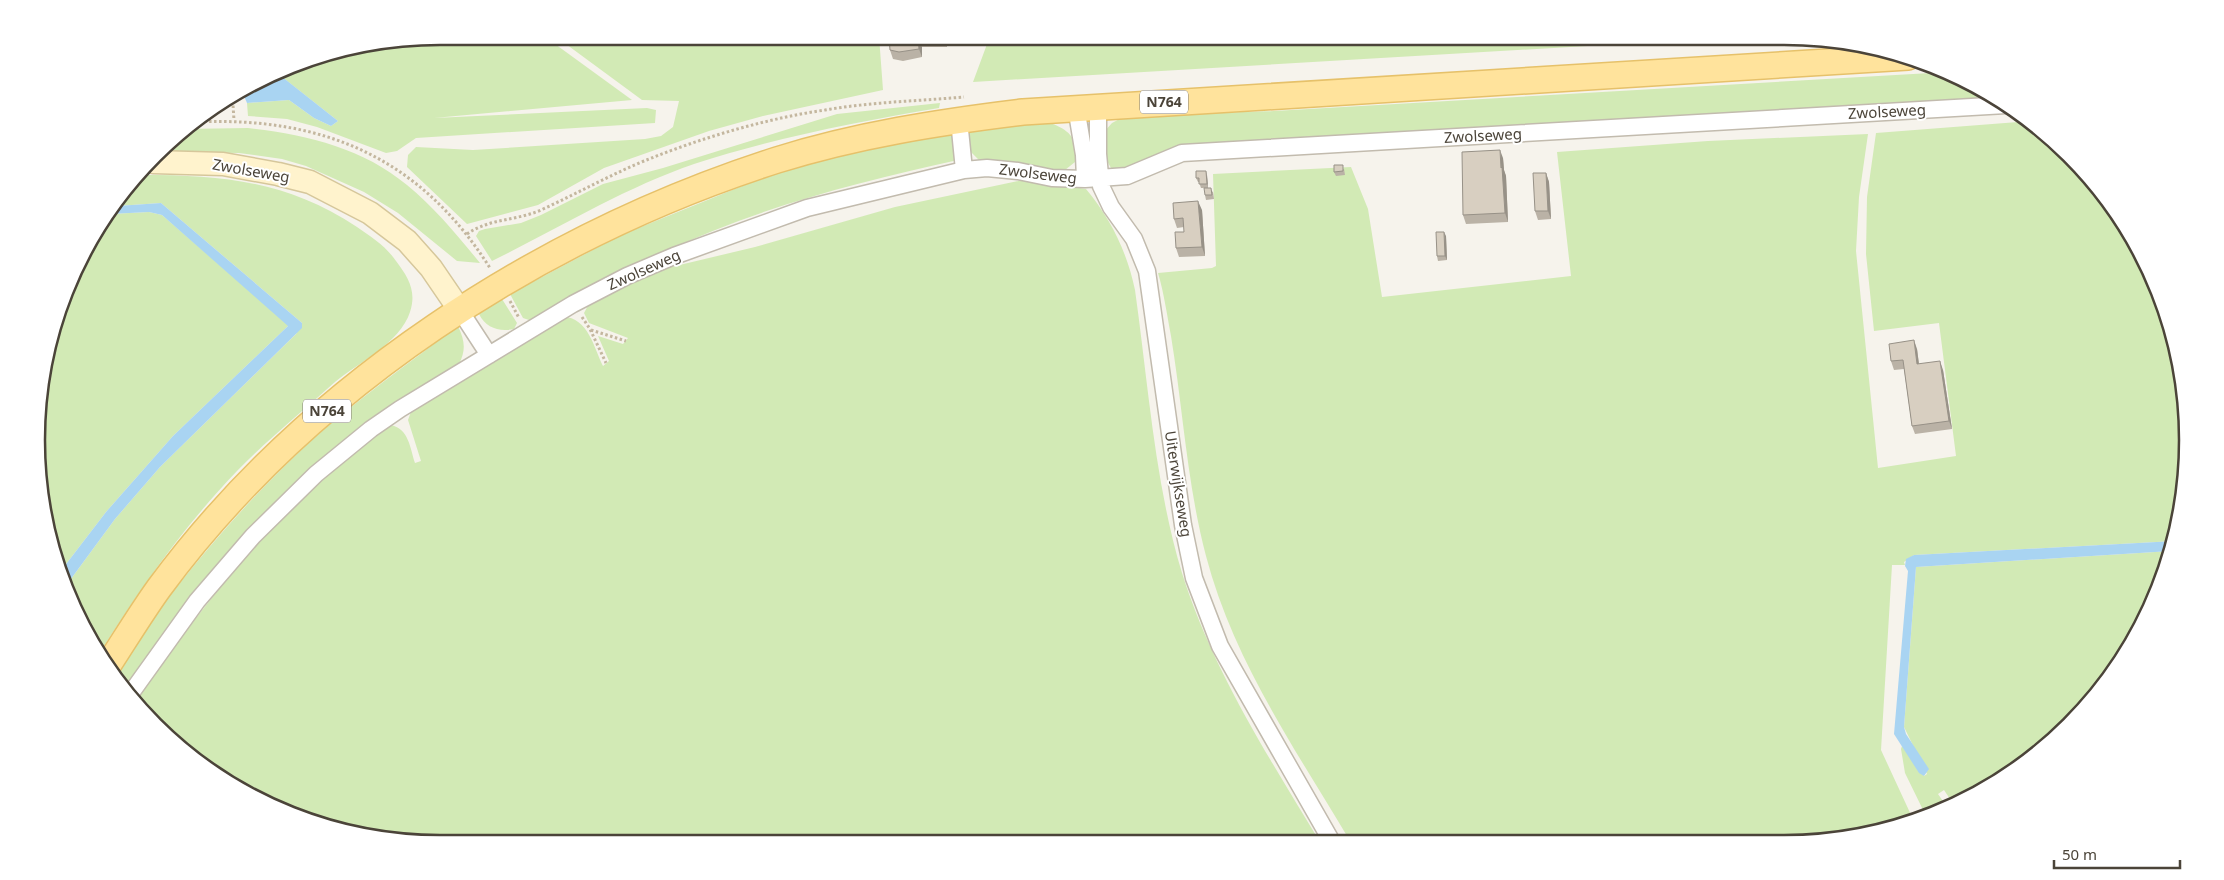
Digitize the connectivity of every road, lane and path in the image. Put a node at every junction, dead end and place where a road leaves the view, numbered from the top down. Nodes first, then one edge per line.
1 (1887, 58) edge
2 (232, 104) edge
3 (1994, 106) edge
4 (1087, 107) junction
5 (234, 120) junction
6 (959, 120) junction
7 (208, 121) edge
8 (160, 162) edge
9 (964, 170) junction
10 (1092, 179) junction
11 (500, 284) junction
12 (573, 304) junction
13 (459, 309) junction
14 (590, 329) junction
15 (527, 331) junction
16 (626, 341) dead end
17 (489, 355) junction
18 (606, 363) dead end
19 (112, 659) edge
20 (134, 689) edge
21 (1328, 835) edge

1 - 4 main road, N764
2 - 5 path
3 - 10 street, Zwolseweg
4 - 6 main road, N764
4 - 10 street, Uiterwijkseweg
4 - 10 street, Uiterwijkseweg
5 - 7 path
5 - 11 path
6 - 9 street
6 - 11 main road, N764
8 - 13 main road, Zwolseweg
9 - 10 street, Zwolseweg
9 - 12 street, Zwolseweg
10 - 21 street, Uiterwijkseweg
11 - 13 main road, N764
11 - 15 path
12 - 14 path
12 - 15 street, Zwolseweg
13 - 17 street
13 - 19 main road, N764
14 - 16 path
14 - 18 path
15 - 17 street, Zwolseweg
17 - 20 street, Zwolseweg

